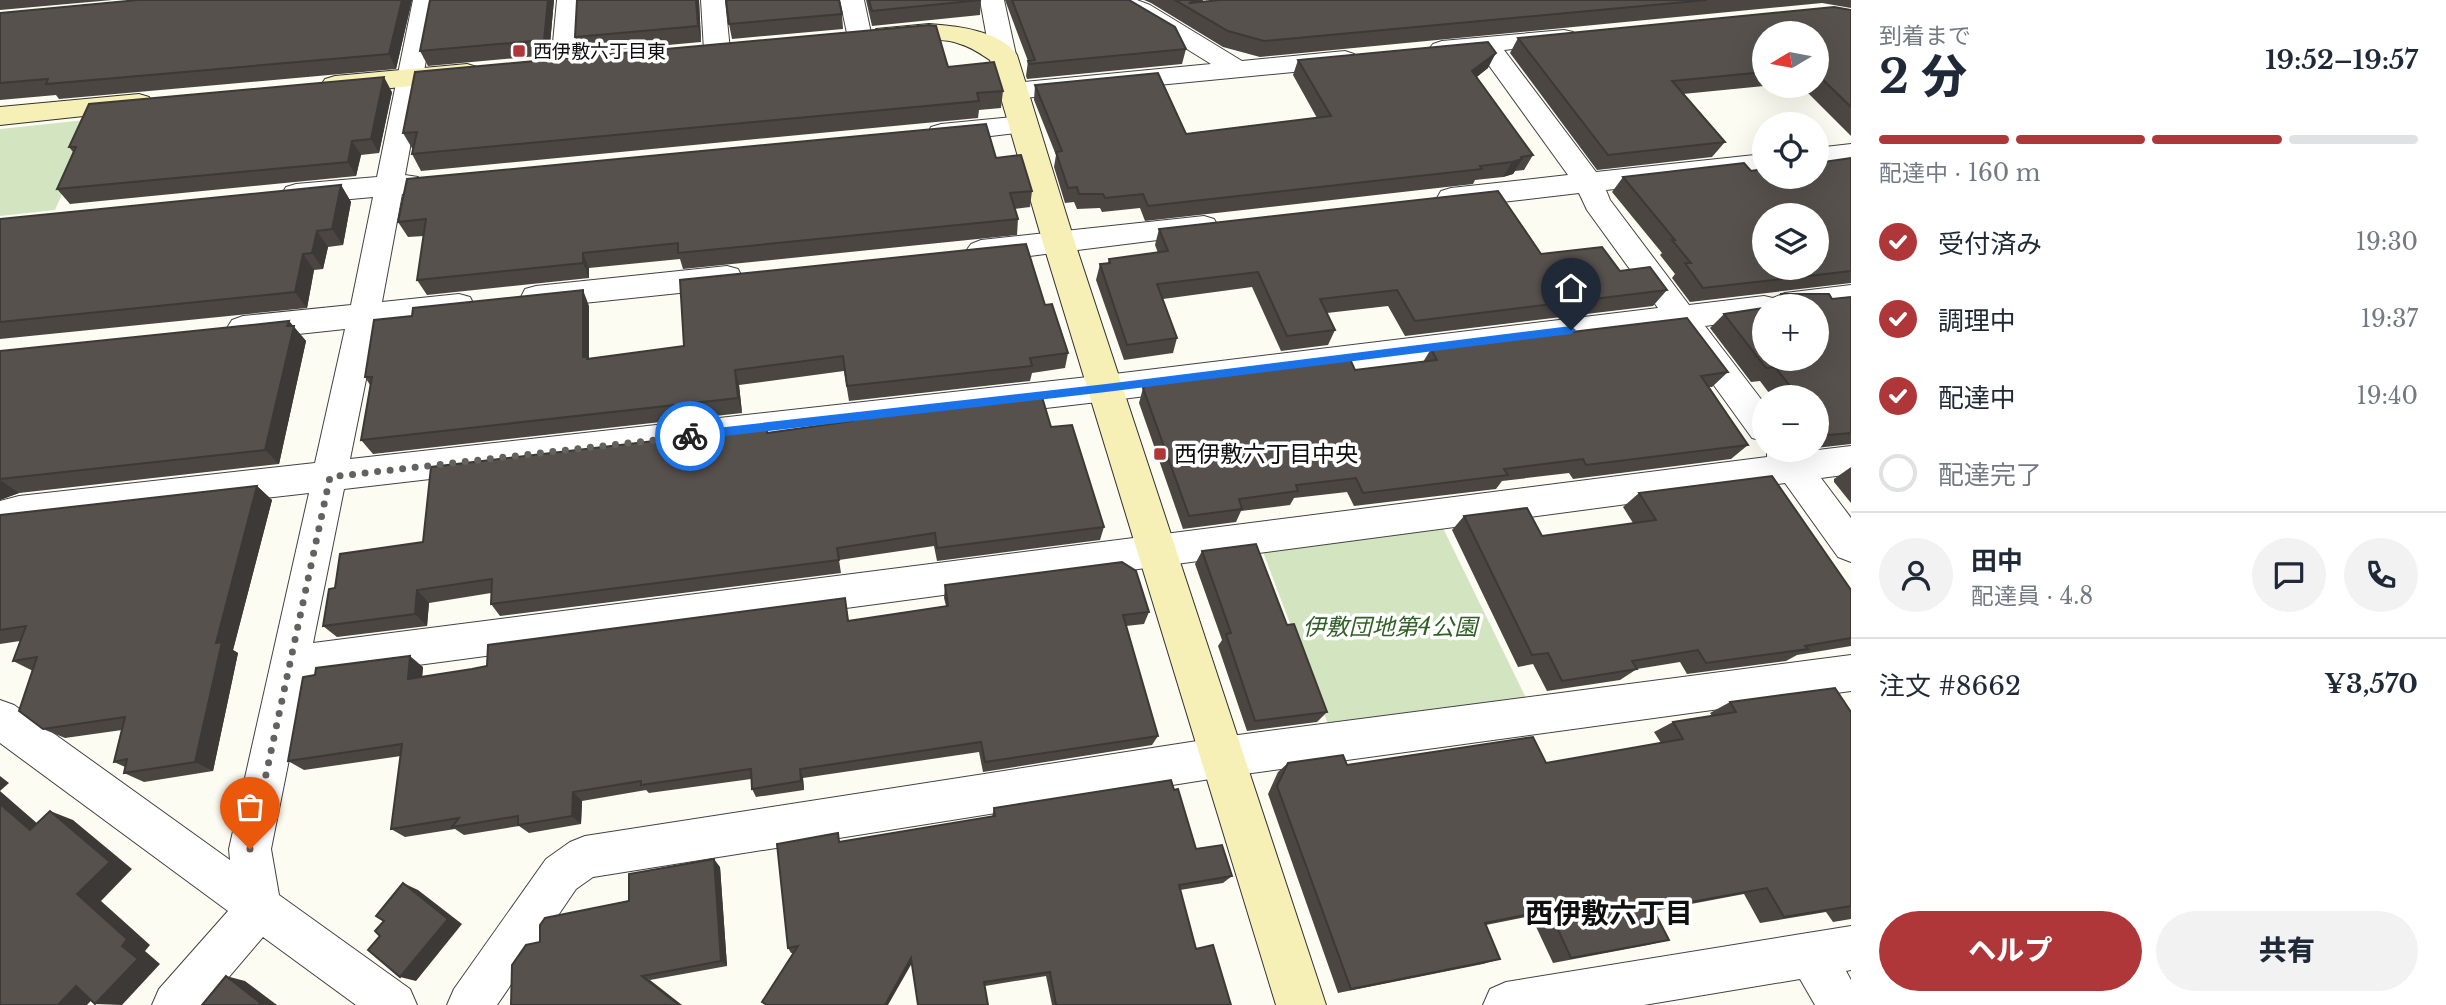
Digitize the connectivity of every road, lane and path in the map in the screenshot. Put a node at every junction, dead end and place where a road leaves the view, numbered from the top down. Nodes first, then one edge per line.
1 (425, 0) edge
2 (569, 0) edge
3 (713, 0) edge
4 (852, 0) edge
5 (992, 0) edge
6 (1115, 0) edge
7 (1594, 34) edge
8 (846, 39) joint
9 (1487, 45) junction
10 (730, 49) joint
11 (1418, 52) edge
12 (689, 53) edge
13 (1003, 55) junction
14 (1363, 57) edge
15 (592, 61) edge
16 (551, 65) joint
17 (1240, 70) junction
18 (487, 71) edge
19 (410, 78) junction
20 (314, 86) edge
21 (1014, 91) junction
22 (164, 100) edge
23 (0, 116) edge
24 (1024, 125) junction
25 (913, 135) edge
26 (1851, 153) edge
27 (1829, 156) edge
28 (1752, 164) edge
29 (429, 182) edge
30 (1588, 182) junction
31 (387, 186) junction
32 (276, 196) edge
33 (1421, 201) edge
34 (1226, 223) edge
35 (1059, 243) junction
36 (948, 254) edge
37 (753, 274) edge
38 (1851, 296) edge
39 (1829, 299) edge
40 (1752, 308) edge
41 (364, 315) junction
42 (1680, 317) junction
43 (216, 331) edge
44 (1106, 388) junction
45 (1752, 412) edge
46 (1829, 459) edge
47 (1851, 460) edge
48 (1760, 462) edge
49 (1790, 462) edge
50 (330, 477) junction
51 (0, 516) edge
52 (1851, 546) edge
53 (1159, 552) junction
54 (292, 664) junction
55 (1851, 673) edge
56 (0, 719) edge
57 (1223, 757) junction
58 (259, 908) junction
59 (1831, 951) edge
60 (175, 1005) edge
61 (394, 1005) edge
62 (470, 1005) edge
63 (1301, 1005) edge
64 (1506, 1005) edge
65 (1840, 1005) edge

1 - 19 street
2 - 16 street
3 - 10 street
4 - 8 street
5 - 13 street
6 - 17 street
7 - 9 street
8 - 13 street
9 - 11 street
9 - 30 street
10 - 12 street
13 - 21 street
14 - 17 street
15 - 16 street
17 - 21 street
18 - 19 street
19 - 20 street
19 - 31 street
21 - 24 street
22 - 23 street
24 - 25 street
24 - 35 street
26 - 27 street
28 - 30 street
29 - 31 street
30 - 33 street
30 - 42 street
31 - 32 street
31 - 41 street
34 - 35 street
35 - 36 street
35 - 44 street
37 - 41 street
38 - 39 street
40 - 42 street
41 - 43 street
41 - 50 street
42 - 44 street
42 - 45 street
44 - 50 street
44 - 53 street
46 - 47 street
48 - 53 street
49 - 52 street
50 - 51 street
50 - 54 street
53 - 54 street
53 - 57 street
54 - 58 street
55 - 57 street
56 - 58 street
57 - 62 street
57 - 63 street
58 - 60 street
58 - 61 street
59 - 64 street
59 - 65 street

